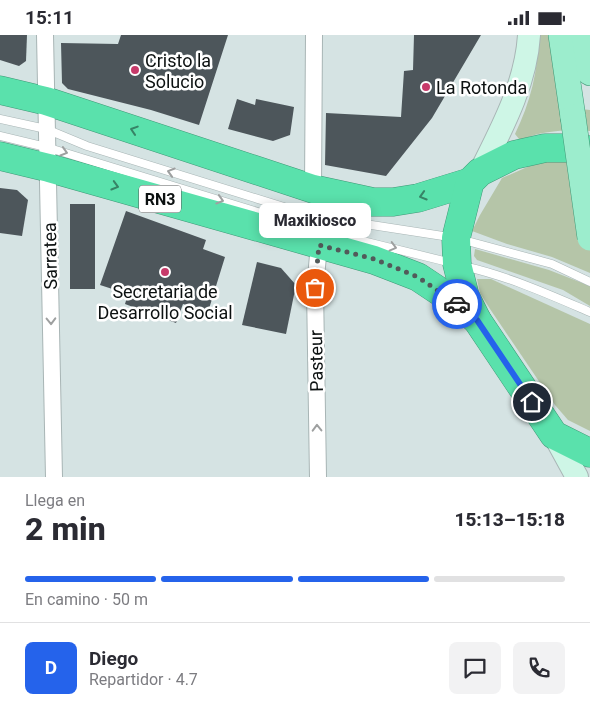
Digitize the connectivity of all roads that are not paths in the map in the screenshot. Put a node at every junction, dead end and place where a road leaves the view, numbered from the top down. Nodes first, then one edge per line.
1 (45, 35) edge
2 (314, 35) edge
3 (529, 35) edge
4 (561, 35) edge
5 (584, 35) edge
6 (590, 73) edge
7 (0, 90) edge
8 (46, 101) junction
9 (0, 119) edge
10 (46, 129) junction
11 (0, 136) edge
12 (590, 150) edge
13 (0, 156) edge
14 (47, 157) junction
15 (475, 177) junction
16 (313, 189) junction
17 (590, 238) edge
18 (319, 245) junction
19 (456, 251) junction
20 (590, 282) edge
21 (590, 312) edge
22 (477, 320) junction
23 (554, 435) junction
24 (590, 453) edge
25 (54, 477) edge
26 (318, 477) edge
27 (577, 477) edge

1 - 8 street, Sarratea
2 - 16 street
3 - 15 street
4 - 17 main road, bridge
5 - 6 main road
7 - 8 highway
8 - 10 street, Sarratea
16 -> 8 highway
9 - 10 lane
10 - 14 street, Sarratea
19 -> 10 lane
11 - 14 lane
12 - 15 highway
13 - 14 highway, RN3
14 -> 18 highway, RN3
14 -> 19 lane
14 -> 25 street, Sarratea
15 -> 16 highway
15 - 19 highway, RN3
18 - 22 highway, RN3
26 -> 18 street, Pasteur
19 - 20 lane
19 - 21 lane
19 - 22 highway, RN3
22 - 23 highway, RN3
23 - 24 highway, RN3
23 - 27 street

